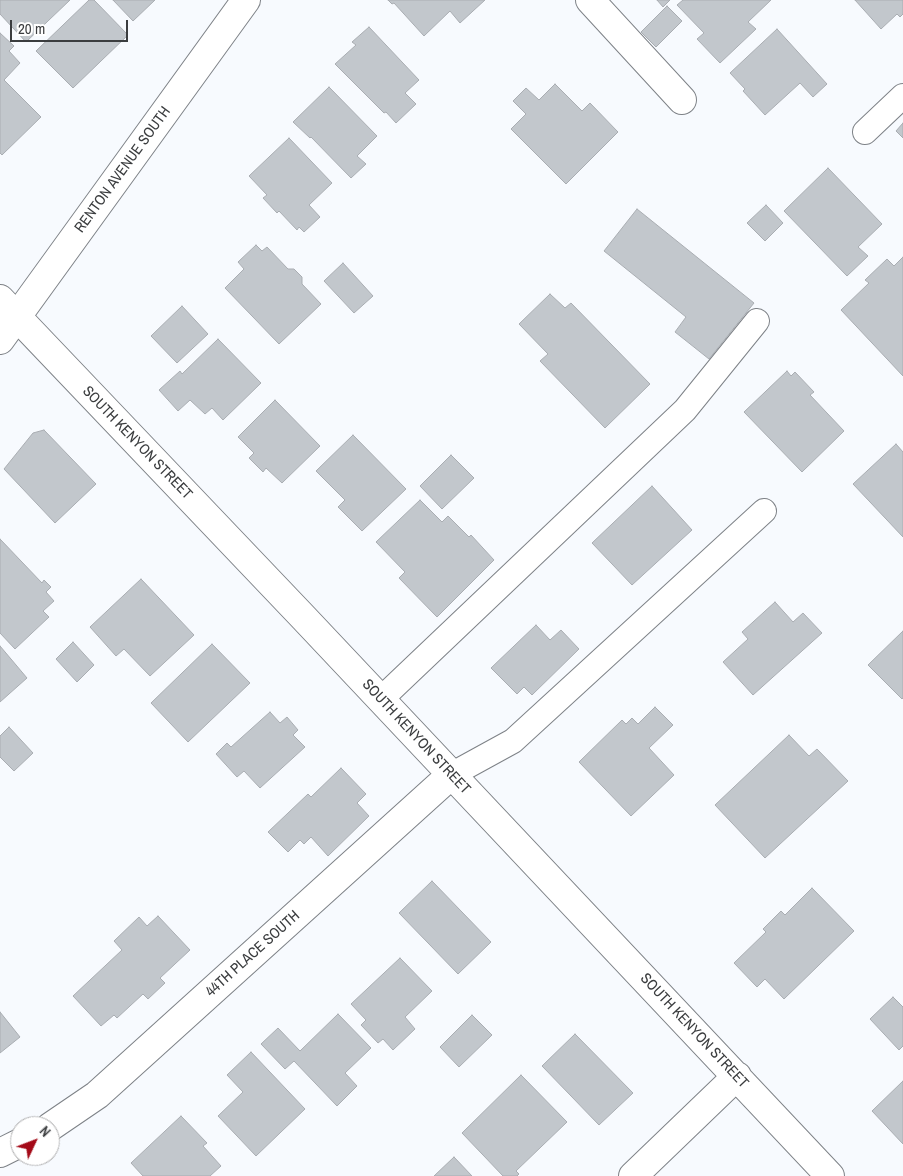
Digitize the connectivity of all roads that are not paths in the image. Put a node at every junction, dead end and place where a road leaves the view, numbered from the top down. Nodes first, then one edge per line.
1 (246, 0) edge
2 (590, 0) edge
3 (903, 96) edge
4 (682, 100) dead end
5 (865, 132) dead end
6 (8, 308) edge
7 (757, 321) dead end
8 (0, 340) edge
9 (764, 511) dead end
10 (380, 700) junction
11 (451, 775) junction
12 (737, 1076) junction
13 (60, 1121) edge
14 (633, 1176) edge
15 (830, 1176) edge

1 - 6 street, RENTON AVENUE SOUTH
2 - 4 street
3 - 5 lane
6 - 8 street, RENTON AVENUE SOUTH
6 - 10 street, SOUTH KENYON STREET
7 - 10 lane
9 - 11 lane
10 - 11 street, SOUTH KENYON STREET
11 - 12 street, SOUTH KENYON STREET
11 - 13 street, 44TH PLACE SOUTH
12 - 14 street
12 - 15 street, SOUTH KENYON STREET

